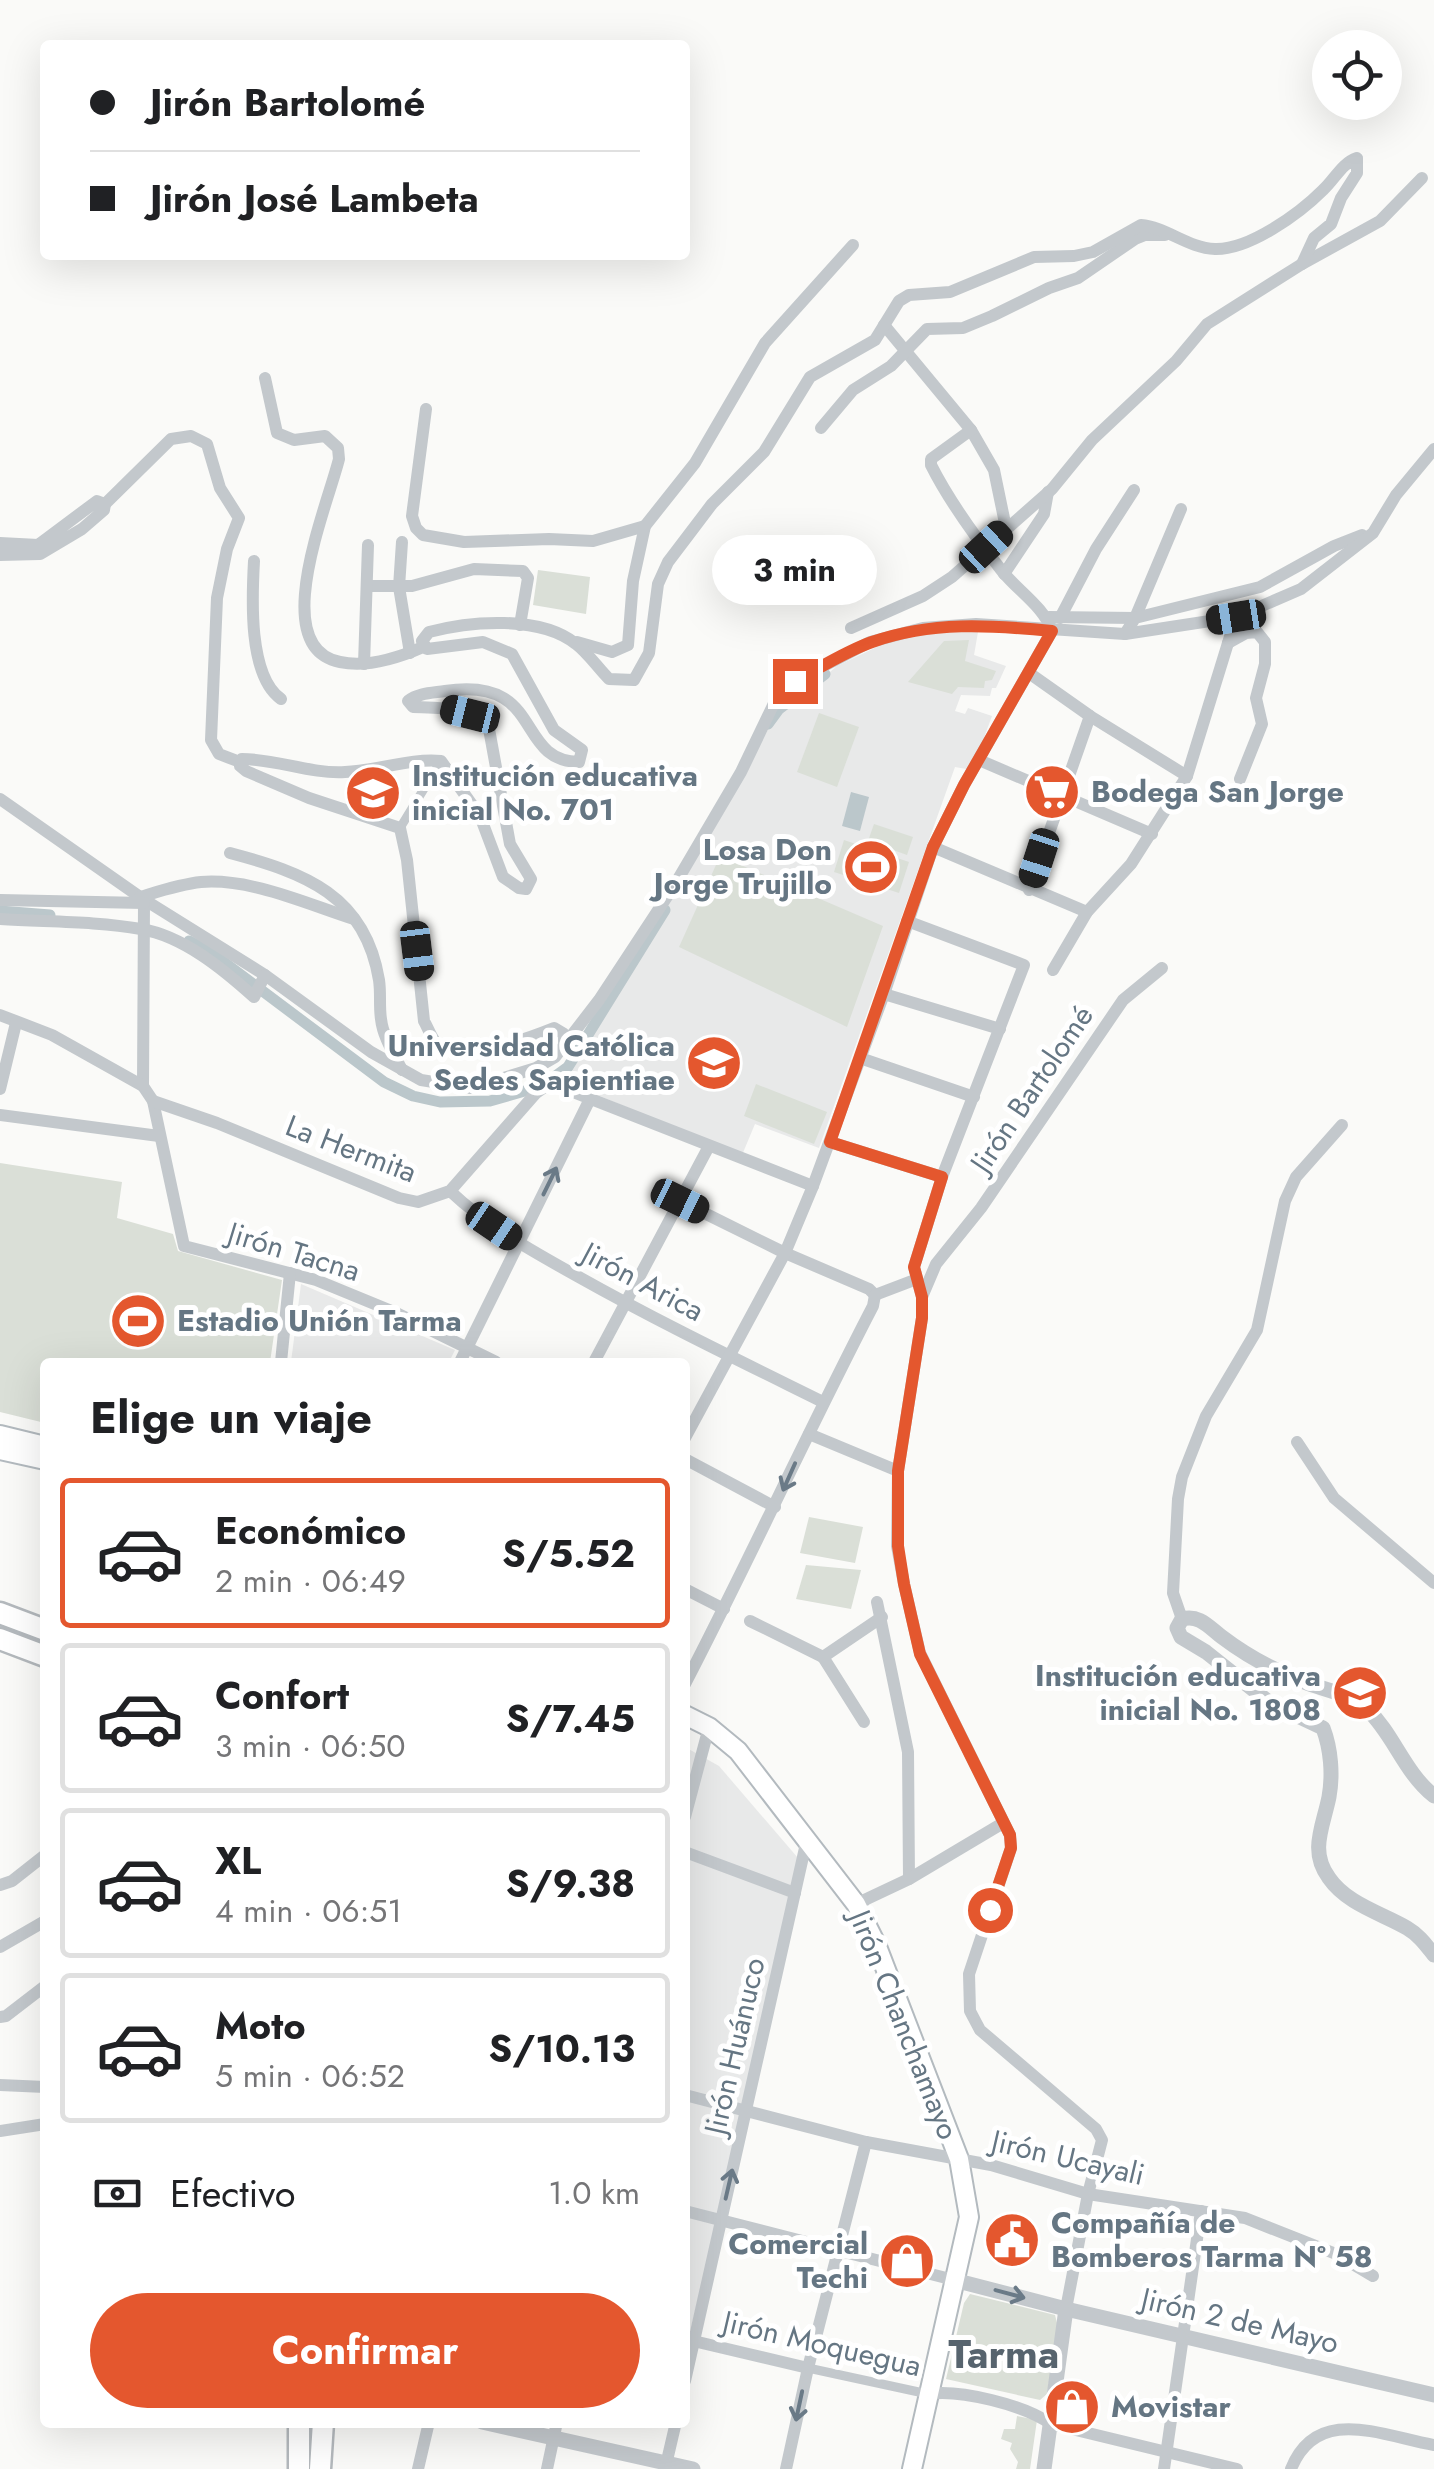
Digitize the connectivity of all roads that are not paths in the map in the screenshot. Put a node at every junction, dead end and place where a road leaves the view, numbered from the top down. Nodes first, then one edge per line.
1 (1422, 178) dead end
2 (1168, 235) junction
3 (853, 245) dead end
4 (1302, 264) junction
5 (884, 325) junction
6 (904, 350) junction
7 (265, 378) dead end
8 (426, 409) dead end
9 (821, 428) dead end
10 (972, 430) junction
11 (1434, 449) edge
12 (1134, 490) dead end
13 (1048, 492) junction
14 (105, 504) junction
15 (1181, 509) dead end
16 (645, 526) junction
17 (1006, 528) junction
18 (1372, 533) junction
19 (402, 542) dead end
20 (0, 543) edge
21 (368, 545) dead end
22 (986, 547) junction
23 (0, 556) edge
24 (254, 561) dead end
25 (1004, 574) junction
26 (367, 586) junction
27 (399, 587) junction
28 (1236, 617) junction
29 (1135, 618) junction
30 (1054, 622) junction
31 (520, 626) junction
32 (851, 628) dead end
33 (1125, 634) junction
34 (574, 642) junction
35 (1228, 644) junction
36 (417, 650) junction
37 (364, 664) junction
38 (1029, 672) junction
39 (281, 699) dead end
40 (1090, 716) junction
41 (979, 760) junction
42 (441, 761) junction
43 (240, 762) junction
44 (1187, 776) junction
45 (1240, 779) dead end
46 (1060, 796) junction
47 (0, 799) edge
48 (400, 828) junction
49 (1152, 834) junction
50 (933, 847) junction
51 (230, 854) dead end
52 (1029, 890) junction
53 (0, 900) edge
54 (1087, 912) junction
55 (143, 914) junction
56 (0, 919) edge
57 (354, 919) junction
58 (907, 921) junction
59 (1162, 968) dead end
60 (1053, 970) dead end
61 (259, 985) junction
62 (884, 994) junction
63 (0, 1015) edge
64 (16, 1023) junction
65 (1000, 1029) junction
66 (564, 1044) junction
67 (860, 1058) junction
68 (3, 1061) edge
69 (402, 1070) junction
70 (143, 1086) junction
71 (0, 1089) edge
72 (974, 1097) junction
73 (152, 1100) junction
74 (588, 1100) junction
75 (0, 1115) edge
76 (1342, 1125) dead end
77 (159, 1136) junction
78 (830, 1142) junction
79 (708, 1148) junction
80 (942, 1177) junction
81 (813, 1186) junction
82 (450, 1190) junction
83 (680, 1201) junction
84 (520, 1244) junction
85 (784, 1253) junction
86 (290, 1273) junction
87 (917, 1280) junction
88 (875, 1294) junction
89 (922, 1297) junction
90 (626, 1304) junction
91 (468, 1348) junction
92 (729, 1356) junction
93 (280, 1358) edge
94 (462, 1358) edge
95 (488, 1358) edge
96 (596, 1358) edge
97 (823, 1402) junction
98 (690, 1429) edge
99 (809, 1434) junction
100 (0, 1435) edge
101 (1297, 1442) dead end
102 (40, 1445) edge
103 (0, 1450) edge
104 (40, 1459) edge
105 (690, 1462) edge
106 (898, 1471) junction
107 (776, 1508) junction
108 (1434, 1583) edge
109 (690, 1591) edge
110 (877, 1602) dead end
111 (724, 1608) junction
112 (0, 1613) edge
113 (882, 1617) junction
114 (1182, 1619) junction
115 (750, 1621) dead end
116 (40, 1628) edge
117 (0, 1640) edge
118 (40, 1654) edge
119 (823, 1657) junction
120 (690, 1674) edge
121 (690, 1718) edge
122 (864, 1722) dead end
123 (709, 1728) junction
124 (1434, 1796) edge
125 (690, 1798) edge
126 (1003, 1823) junction
127 (807, 1839) junction
128 (690, 1854) edge
129 (40, 1859) edge
130 (908, 1878) junction
131 (0, 1885) edge
132 (795, 1893) junction
133 (856, 1904) junction
134 (40, 1924) edge
135 (1418, 1936) junction
136 (1434, 1947) edge
137 (0, 1948) edge
138 (1434, 1955) edge
139 (40, 1990) edge
140 (0, 2017) edge
141 (0, 2085) edge
142 (40, 2088) edge
143 (690, 2095) edge
144 (746, 2111) junction
145 (40, 2125) edge
146 (0, 2131) edge
147 (866, 2142) junction
148 (959, 2159) junction
149 (1088, 2194) junction
150 (690, 2211) edge
151 (1201, 2211) junction
152 (722, 2220) junction
153 (837, 2248) junction
154 (1373, 2276) dead end
155 (954, 2280) junction
156 (1066, 2309) junction
157 (1182, 2337) junction
158 (690, 2340) edge
159 (808, 2368) junction
160 (928, 2394) junction
161 (1434, 2395) edge
162 (1051, 2424) junction
163 (299, 2428) edge
164 (323, 2428) edge
165 (428, 2428) edge
166 (675, 2428) edge
167 (555, 2430) edge
168 (1434, 2445) edge
169 (1166, 2450) junction
170 (666, 2466) edge
171 (299, 2469) edge
172 (320, 2469) edge
173 (418, 2469) edge
174 (546, 2469) edge
175 (693, 2469) edge
176 (786, 2469) edge
177 (912, 2469) edge
178 (1044, 2469) edge
179 (1164, 2469) edge
180 (1237, 2469) edge
181 (1291, 2469) edge

1 - 4 street
2 - 4 street
2 - 5 street
2 - 6 street
3 - 16 street
4 - 13 street
5 - 6 street
5 - 34 street
6 - 9 street
6 - 10 street
7 - 37 street
8 - 16 street
10 - 17 street
10 - 22 street
11 - 18 street
12 - 30 street
13 - 17 street
13 - 25 street
14 - 20 street
14 - 23 street
14 - 43 street
15 - 29 street
16 - 34 street
17 - 22 street
18 - 28 street
18 - 29 street
19 - 27 street
21 - 26 street
22 - 25 street
22 - 32 street
24 - 39 street
25 - 30 street
26 - 27 street
26 - 37 street
27 - 31 street
27 - 36 street
28 - 33 street
28 - 35 street
29 - 30 street
29 - 33 street
30 - 33 street
30 - 38 street
30 - 66 street
31 - 34 street
31 - 36 street
35 - 44 street
35 - 45 street
36 - 37 street
36 - 42 street
38 - 40 street
38 - 41 street
40 - 44 street
40 - 46 street
41 - 46 street
41 - 50 street
42 - 43 street
42 - 48 street
43 - 48 street
44 - 49 street
46 - 49 street
46 - 52 street
47 - 55 street
48 - 66 street
49 - 54 street
50 - 52 street
50 - 58 street
51 - 57 street
52 - 54 street
53 - 55 street
54 - 60 street
55 - 56 street
55 - 57 street
55 - 61 street
55 - 61 street
55 - 70 street
57 - 69 street
58 - 62 street
58 - 65 street
59 - 89 street, Jirón Bartolomé
61 - 69 street
62 - 65 street
62 - 67 street
63 - 64 street
64 - 68 street
64 - 70 street
65 - 72 street
66 - 69 street
67 - 72 street
67 - 78 street
68 - 71 street
70 - 73 street
72 - 80 street
73 - 77 street
73 - 82 street, La Hermita
74 - 79 street
74 - 82 street, La Hermita
84 -> 74 street
75 - 77 street
76 - 114 street
77 - 86 street, Jirón Tacna
78 - 80 street
78 - 81 street
79 - 81 street
79 - 83 street
80 - 87 street
81 - 85 street
82 - 84 street, Jirón Arica
83 - 85 street
83 - 90 street
84 - 90 street, Jirón Arica
84 - 91 street
85 - 88 street
85 - 92 street
86 - 91 street, Jirón Tacna
86 - 93 street
87 - 88 street
87 - 89 street, Jirón Bartolomé
88 - 97 street
89 - 106 street, Jirón Bartolomé
90 - 92 street, Jirón Arica
90 - 96 street
91 - 94 street
91 - 95 street, Jirón Tacna
92 - 97 street, Jirón Arica
92 - 98 street
97 - 99 street
99 - 106 street
99 -> 107 street
100 - 102 main road
101 - 108 street
103 - 104 main road
105 - 107 street
106 - 126 street, Jirón Bartolomé
107 - 111 street
109 - 111 street
110 - 113 street
111 - 120 street
112 - 116 highway
113 - 119 street
113 - 130 street
114 - 124 street
114 - 135 street
115 - 119 street
117 - 118 highway
119 - 122 street
121 - 123 main road, Jirón Chanchamayo
123 - 125 street
123 - 127 main road, Jirón Chanchamayo
126 - 130 street
126 - 149 street, Jirón Bartolomé
127 - 132 street, Jirón Huánuco
127 - 133 main road, Jirón Chanchamayo
128 - 132 street
129 - 131 street
130 - 133 street
132 - 144 street, Jirón Huánuco
133 - 148 main road, Jirón Chanchamayo
134 - 137 street
135 - 136 street
135 - 138 street
139 - 140 street
141 - 142 street
143 - 144 street, Jirón Ucayali
144 - 147 street, Jirón Ucayali
152 -> 144 street, Jirón Huánuco
145 - 146 street
147 - 148 street, Jirón Ucayali
147 - 153 street
148 - 149 street, Jirón Ucayali
148 - 155 main road, Jirón Chanchamayo
149 - 151 street, Jirón Ucayali
149 - 156 street
150 - 152 street, Jirón 2 de Mayo
151 - 154 street, Jirón Ucayali
151 - 157 street
152 - 153 street, Jirón 2 de Mayo
152 - 158 street, Jirón Huánuco
153 - 155 street, Jirón 2 de Mayo
153 - 159 street
155 -> 156 street, Jirón 2 de Mayo
155 - 160 main road, Jirón Chanchamayo
156 - 157 street, Jirón 2 de Mayo
156 - 162 street
157 - 161 street, Jirón 2 de Mayo
157 - 169 street
158 - 159 street, Jirón Moquegua
159 - 160 street, Jirón Moquegua
159 -> 176 street
160 - 162 street, Jirón Moquegua
160 - 177 main road, Jirón Chanchamayo
162 - 169 street, Jirón Moquegua
162 - 178 street
163 - 171 highway
164 - 172 highway
165 - 173 street
166 - 170 street
167 - 170 street
167 - 174 street
168 - 181 street
169 - 179 street
169 - 180 street, Jirón Moquegua
170 - 175 street

